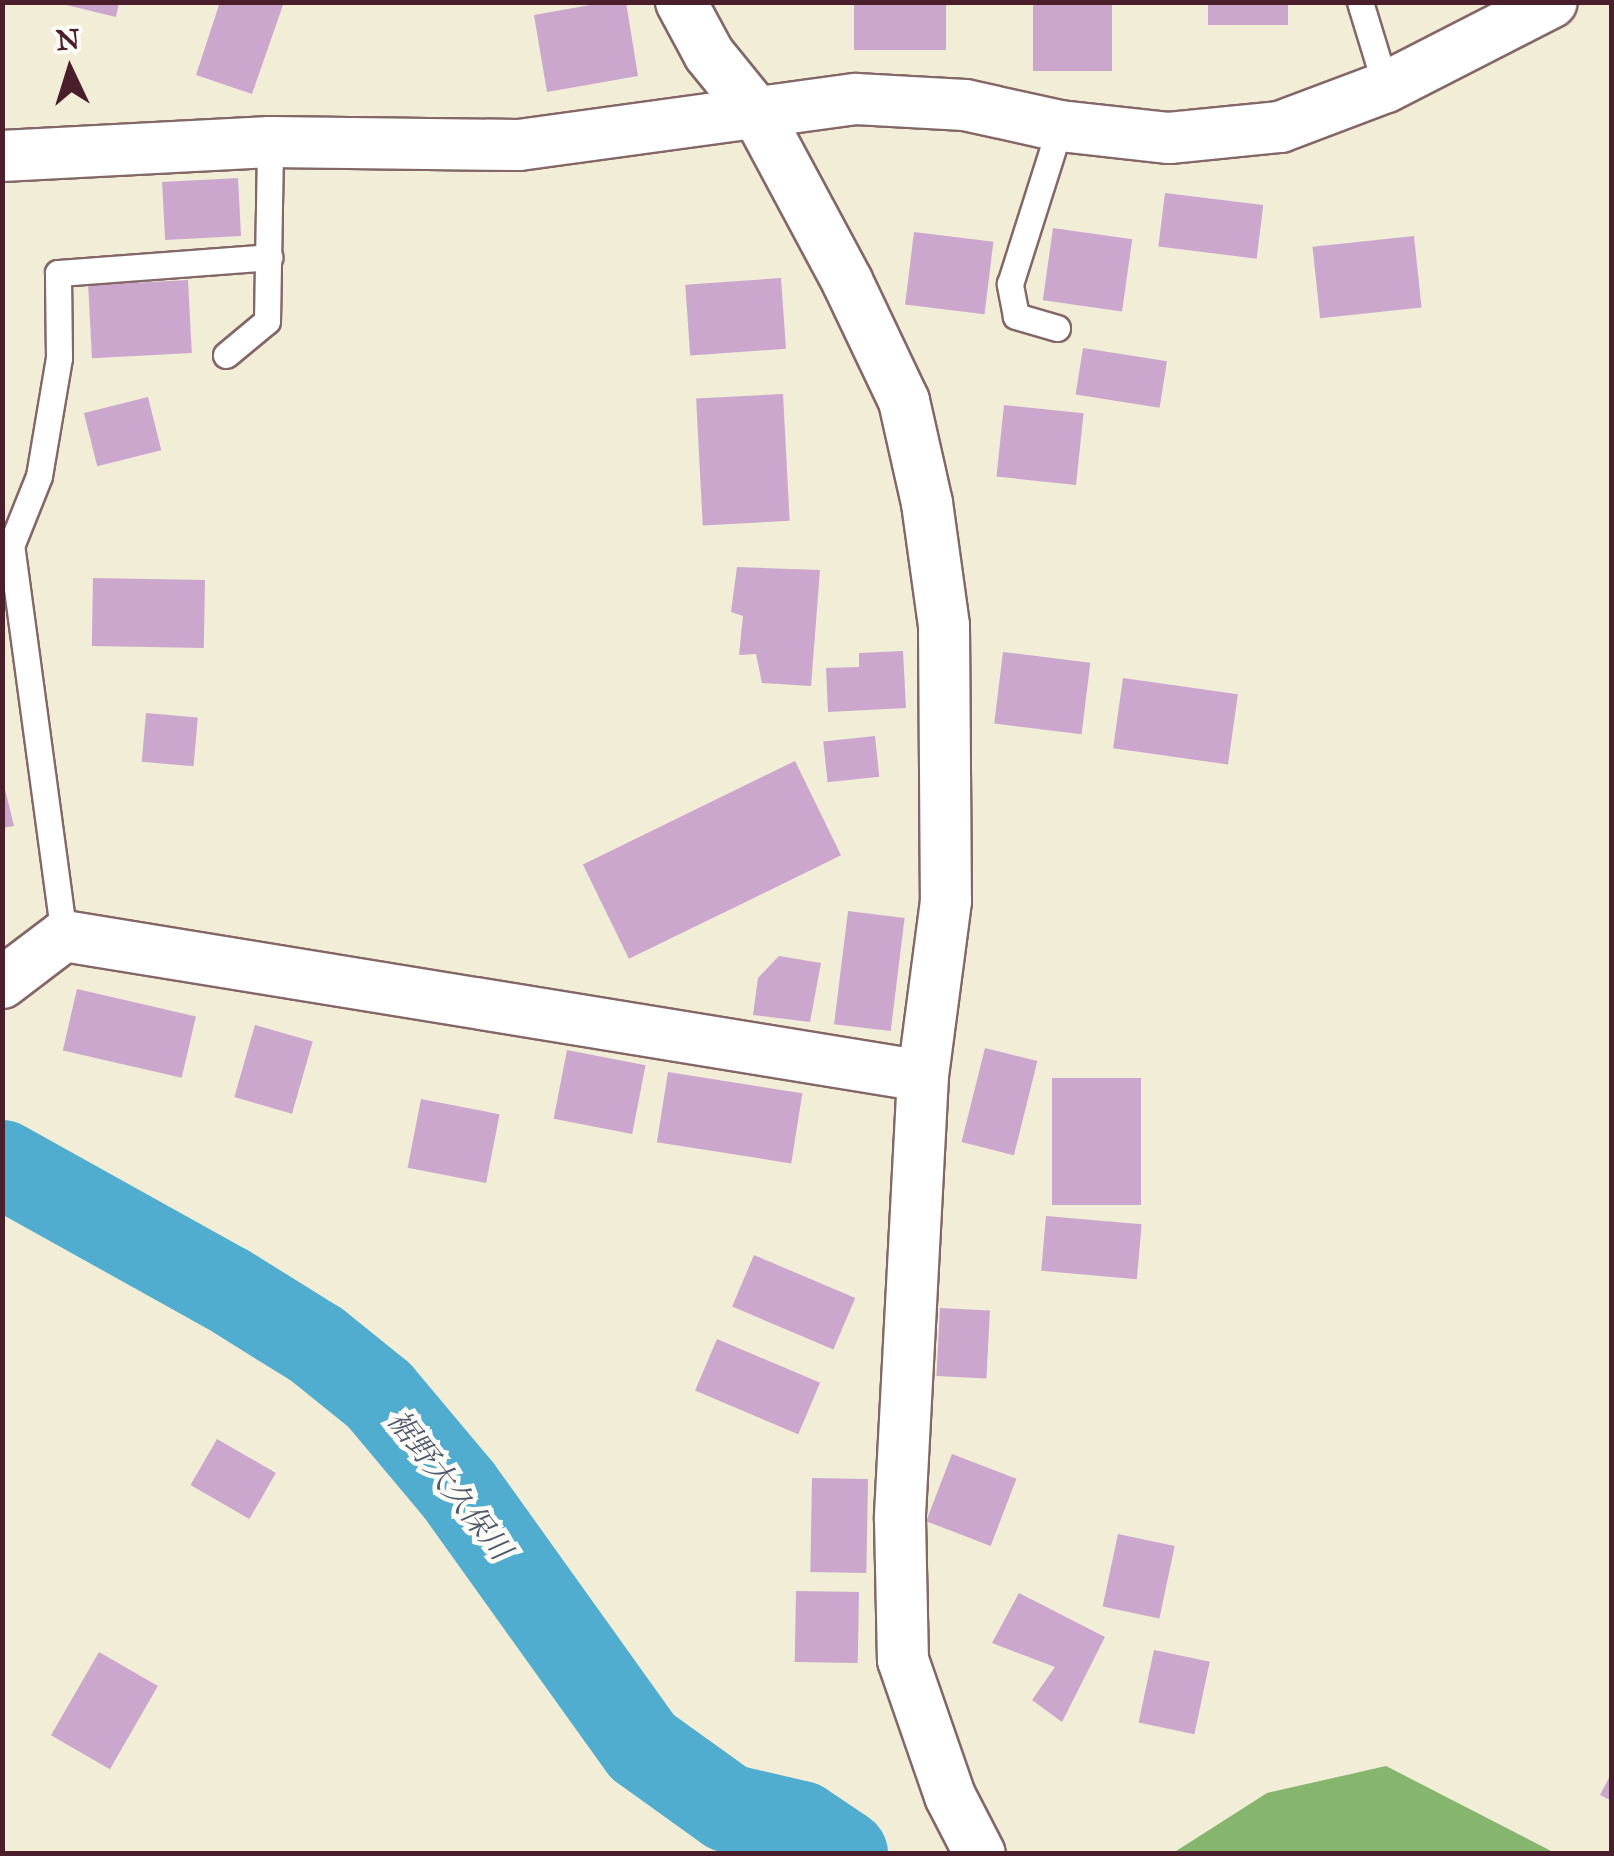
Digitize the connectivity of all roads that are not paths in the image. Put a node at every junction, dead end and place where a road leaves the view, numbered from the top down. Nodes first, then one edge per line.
1 (681, 2) edge
2 (1360, 2) edge
3 (1552, 2) edge
4 (1386, 87) junction
5 (757, 113) junction
6 (1060, 126) junction
7 (270, 142) junction
8 (2, 156) edge
9 (269, 257) junction
10 (1056, 328) dead end
11 (226, 355) dead end
12 (8, 555) edge
13 (64, 936) junction
14 (2, 983) edge
15 (923, 1076) junction
16 (980, 1854) edge

1 - 5 street
2 - 4 lane
3 - 4 street
4 - 6 street
5 - 6 street
5 - 7 street
5 - 15 street
6 - 10 lane
7 - 8 street
7 - 9 lane
9 - 11 lane
9 - 12 lane
12 - 13 lane
13 - 14 street
13 - 15 street
15 - 16 street

